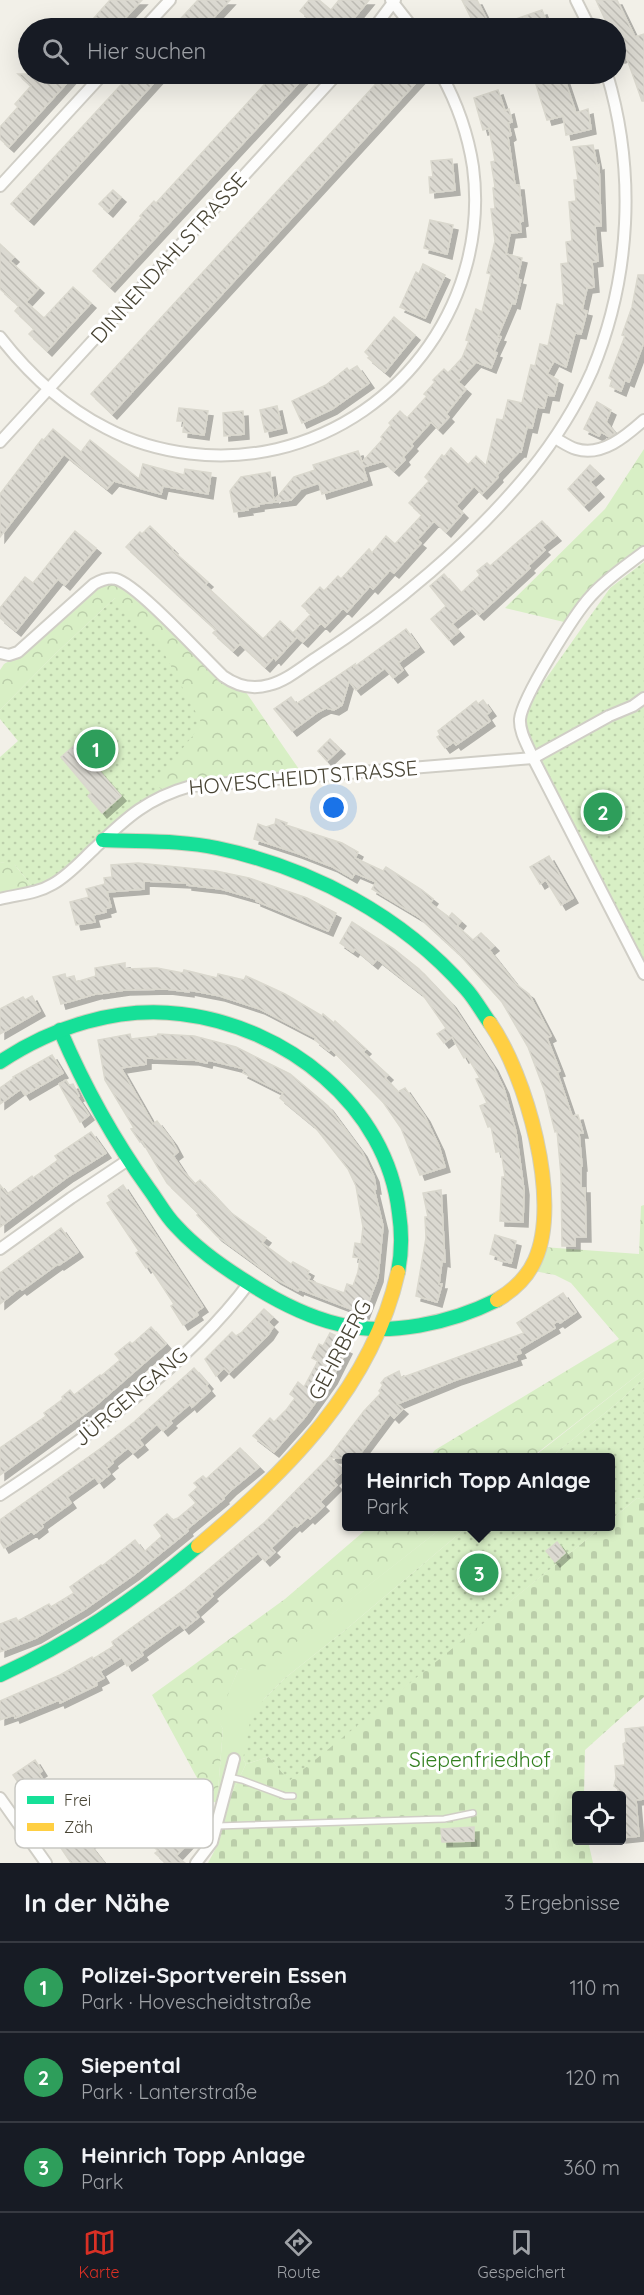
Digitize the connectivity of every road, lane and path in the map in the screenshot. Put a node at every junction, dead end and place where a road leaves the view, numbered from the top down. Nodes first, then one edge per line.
1 (170, 0) edge
2 (576, 0) edge
3 (393, 1) edge
4 (153, 18) edge
5 (381, 18) edge
6 (406, 18) edge
7 (585, 18) edge
8 (95, 84) edge
9 (328, 84) edge
10 (446, 84) edge
11 (610, 84) edge
12 (0, 186) edge
13 (0, 337) edge
14 (49, 389) junction
15 (644, 420) edge
16 (555, 438) junction
17 (0, 442) edge
18 (644, 552) edge
19 (0, 652) edge
20 (644, 698) edge
21 (533, 758) junction
22 (103, 840) junction
23 (0, 899) edge
24 (644, 974) edge
25 (60, 1030) junction
26 (0, 1062) edge
27 (128, 1160) junction
28 (0, 1249) edge
29 (249, 1283) junction
30 (381, 1328) junction
31 (0, 1495) edge
32 (0, 1675) edge
33 (234, 1759) dead end
34 (229, 1777) junction
35 (293, 1796) dead end
36 (0, 1798) edge
37 (473, 1814) dead end
38 (15, 1819) edge
39 (217, 1826) junction
40 (213, 1839) edge
41 (35, 1848) edge
42 (207, 1848) edge
43 (46, 1863) edge
44 (196, 1863) edge

1 - 4 street
2 - 7 street
3 - 5 street
3 - 6 street
8 - 12 street
9 - 14 street, DINNENDAHLSTRASSE
10 - 14 street
11 - 16 street
13 - 14 street
14 - 17 street, DINNENDAHLSTRASSE
15 - 16 street
16 - 19 street
18 - 21 street
20 - 21 street
21 - 22 street, HOVESCHEIDTSTRASSE
21 - 24 street
22 - 23 street, HOVESCHEIDTSTRASSE
22 - 30 street
25 - 26 street, GEHRBERG
25 - 27 street
25 - 30 street, GEHRBERG
27 - 28 street
27 - 29 street
29 - 30 street
29 - 31 street, JÜRGENGANG
30 - 32 street, GEHRBERG
33 - 34 street
34 - 35 lane
34 - 39 street
36 - 38 street
37 - 39 lane
39 - 40 street
41 - 43 street
42 - 44 street

